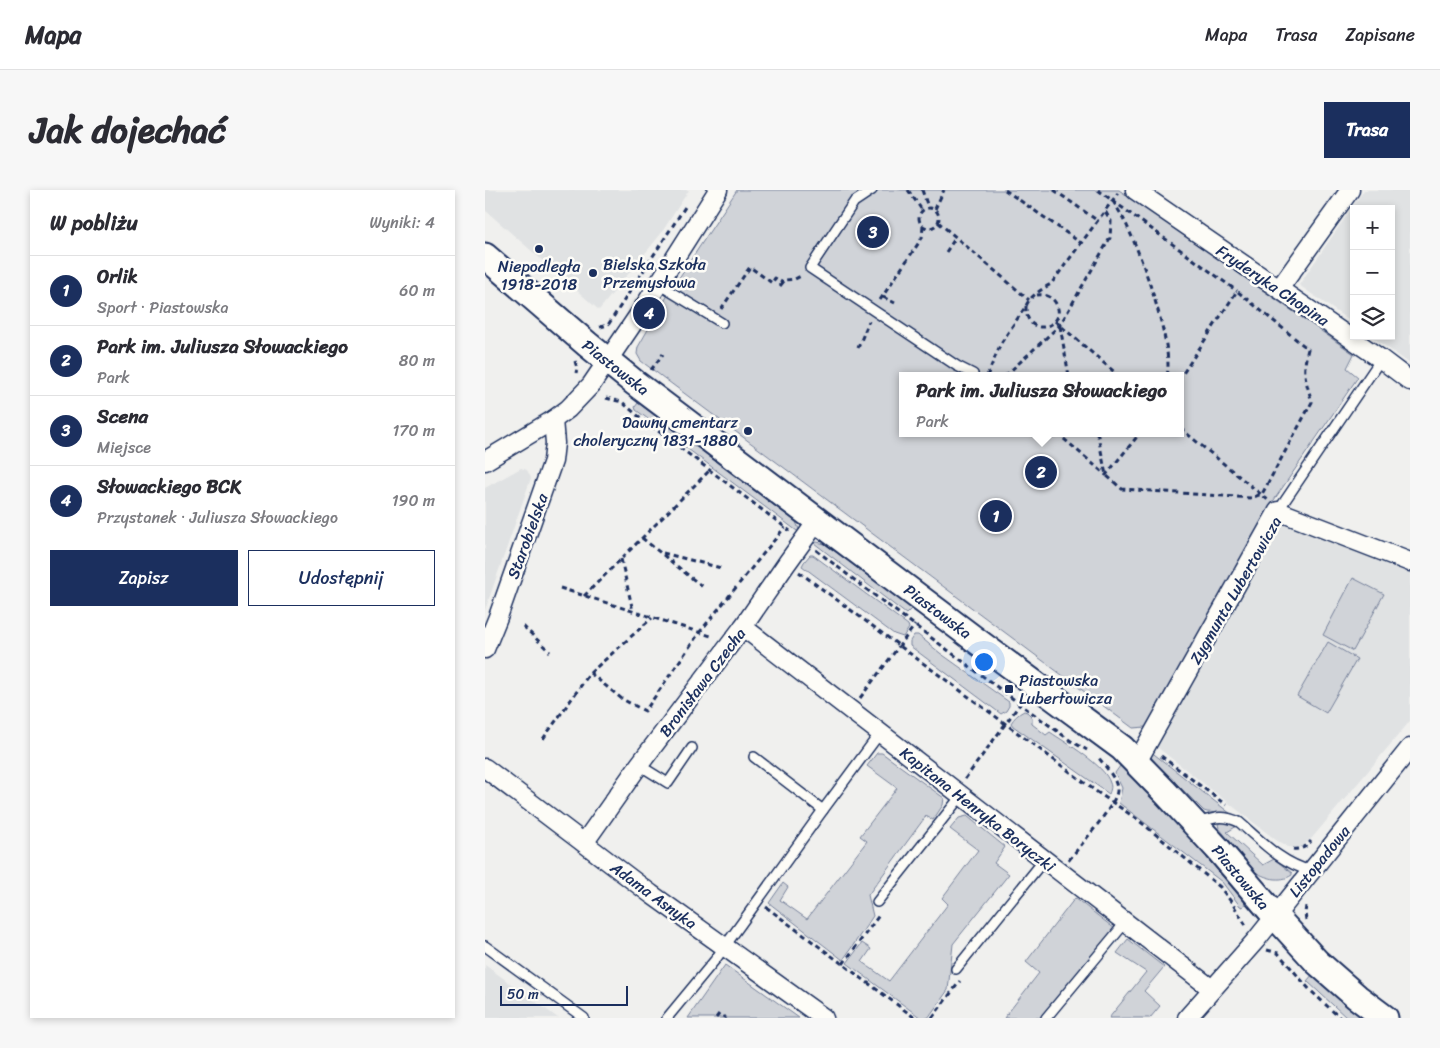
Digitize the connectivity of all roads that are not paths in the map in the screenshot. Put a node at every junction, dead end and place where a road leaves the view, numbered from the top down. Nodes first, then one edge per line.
1 (719, 190) edge
2 (872, 190) edge
3 (1135, 190) edge
4 (1350, 190) edge
5 (485, 256) edge
6 (658, 284) junction
7 (1279, 289) junction
8 (718, 320) road end
9 (1381, 359) junction
10 (608, 361) junction
11 (969, 372) edge
12 (1410, 381) edge
13 (553, 420) junction
14 (485, 461) edge
15 (1275, 507) junction
16 (818, 520) junction
17 (1410, 562) edge
18 (743, 627) junction
19 (485, 649) edge
20 (880, 733) junction
21 (692, 748) dead end
22 (1410, 748) edge
23 (754, 757) dead end
24 (1137, 762) junction
25 (639, 765) junction
26 (485, 768) edge
27 (958, 794) junction
28 (823, 810) junction
29 (1195, 824) junction
30 (584, 843) junction
31 (1044, 860) junction
32 (1311, 871) junction
33 (877, 902) road end
34 (1275, 916) junction
35 (1125, 922) junction
36 (485, 946) edge
37 (725, 946) junction
38 (955, 969) road end
39 (1212, 989) junction
40 (584, 1018) edge
41 (667, 1018) edge
42 (824, 1018) edge
43 (1046, 1018) edge
44 (1187, 1018) edge
45 (1385, 1018) edge

1 - 6 street
2 - 11 lane
3 - 7 street, Fryderyka Chopina
4 - 7 street
5 - 10 street, Piastowska
6 - 8 lane
6 - 10 street
7 - 9 street, Fryderyka Chopina
9 - 12 street, Fryderyka Chopina
9 - 15 lane
10 - 13 street
10 - 16 street, Piastowska
13 - 14 street
13 - 19 street, Starobielska
15 - 17 street, Zygmunta Lubertowicza
15 - 24 street, Zygmunta Lubertowicza
16 - 18 street, Bronisława Czecha
16 - 24 street, Piastowska
18 - 20 street, Kapitana Henryka Boryczki
18 - 25 street, Bronisława Czecha
20 - 27 street, Kapitana Henryka Boryczki
20 - 28 lane
21 - 25 lane
22 - 32 street, Listopadowa
23 - 28 lane
24 - 29 street, Piastowska
25 - 30 street, Bronisława Czecha
26 - 30 street, Adama Asnyka
27 - 31 street, Kapitana Henryka Boryczki
27 - 33 lane
28 - 37 lane
29 - 32 lane
29 - 34 street, Piastowska
30 - 37 street, Adama Asnyka
31 - 35 street, Kapitana Henryka Boryczki
31 - 38 lane
32 - 34 street, Listopadowa
34 - 39 street, Listopadowa
34 - 45 street, Piastowska
35 - 39 street, Kapitana Henryka Boryczki
35 - 43 lane
36 - 40 lane
37 - 41 lane
37 - 42 street, Adama Asnyka
39 - 44 street, Listopadowa

